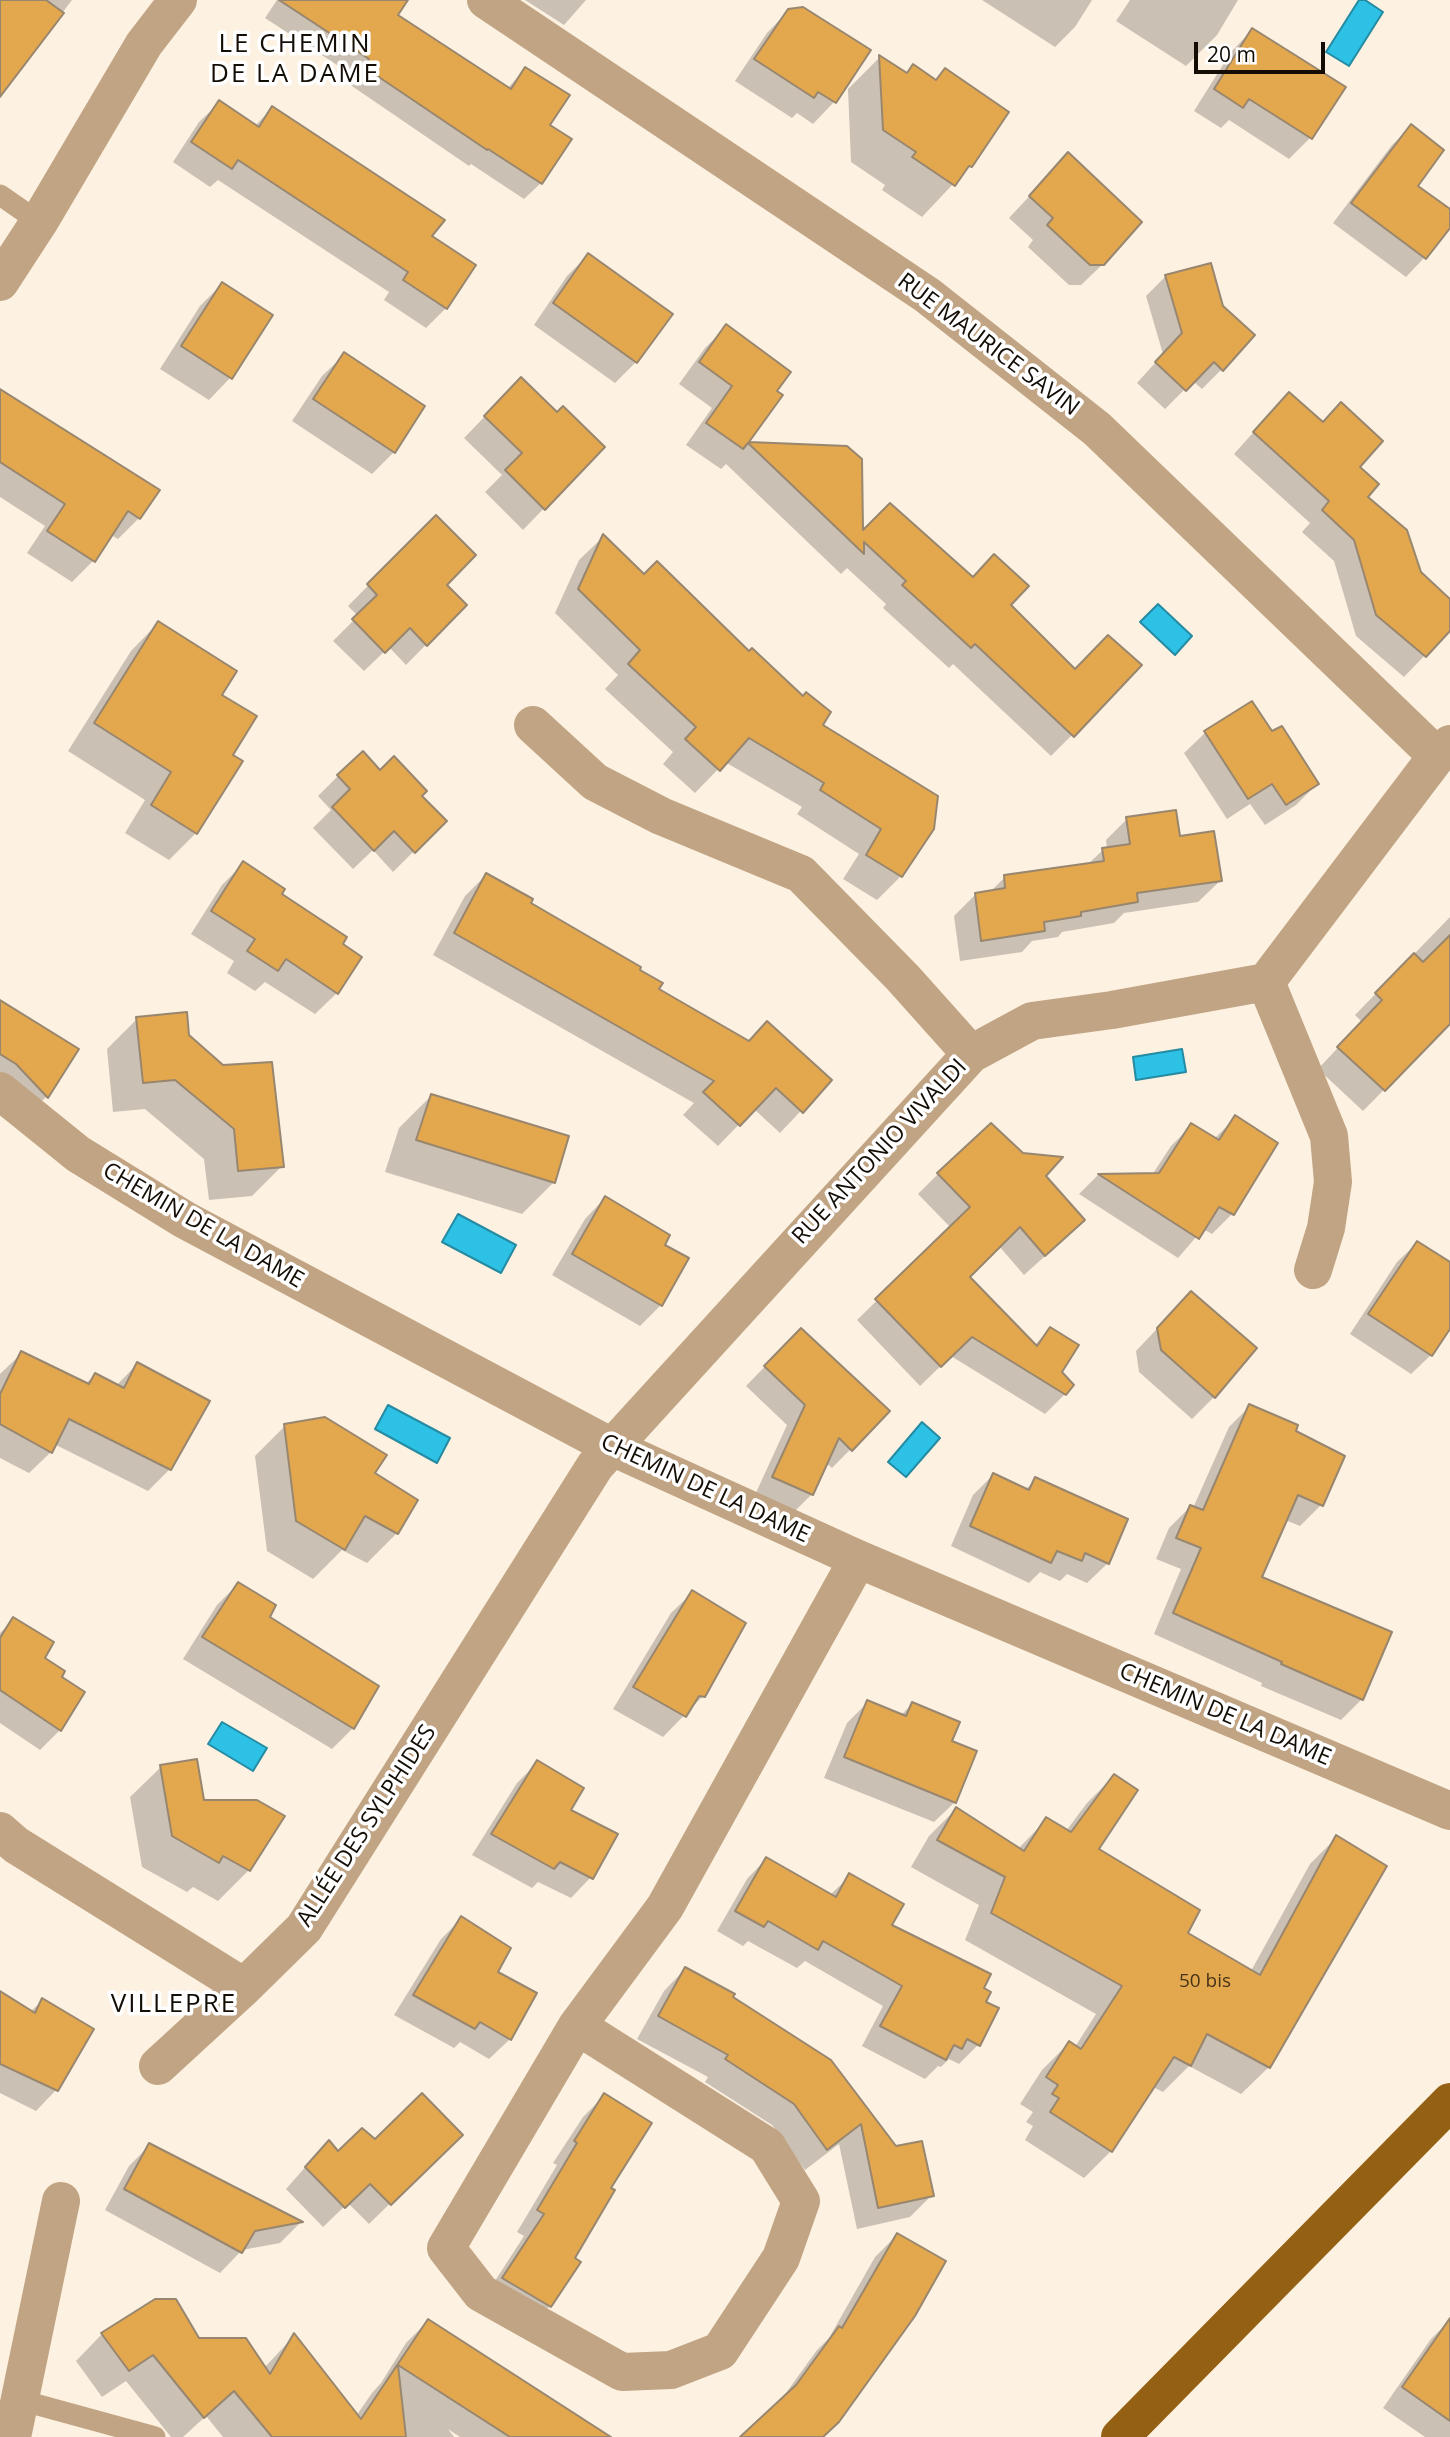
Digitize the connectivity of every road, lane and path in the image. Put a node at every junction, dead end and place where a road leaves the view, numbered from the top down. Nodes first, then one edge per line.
1 (178, 0) edge
2 (486, 0) edge
3 (0, 195) edge
4 (39, 222) junction
5 (0, 282) edge
6 (533, 725) dead end
7 (1443, 750) edge
8 (1266, 982) junction
9 (971, 1054) junction
10 (0, 1091) edge
11 (1313, 1270) dead end
12 (612, 1447) junction
13 (858, 1559) junction
14 (1450, 1811) edge
15 (0, 1831) edge
16 (244, 1987) junction
17 (577, 2026) junction
18 (158, 2066) dead end
19 (1450, 2102) edge
20 (61, 2201) dead end
21 (20, 2400) junction
22 (12, 2437) edge
23 (155, 2437) edge
24 (1120, 2437) edge

1 - 4 street
2 - 7 street, RUE MAURICE SAVIN
3 - 4 lane
4 - 5 street
6 - 9 street
7 - 8 street
8 - 9 street, RUE ANTONIO VIVALDI
8 - 11 street
9 - 12 street, RUE ANTONIO VIVALDI
10 - 12 street, CHEMIN DE LA DAME
12 - 13 street, CHEMIN DE LA DAME
12 - 16 street, ALLÉE DES SYLPHIDES
13 - 14 street, CHEMIN DE LA DAME
13 - 17 street
15 - 16 street
16 - 18 street, ALLÉE DES SYLPHIDES
17 - 17 street
19 - 24 main road
20 - 21 street
21 - 22 street
21 - 23 lane

